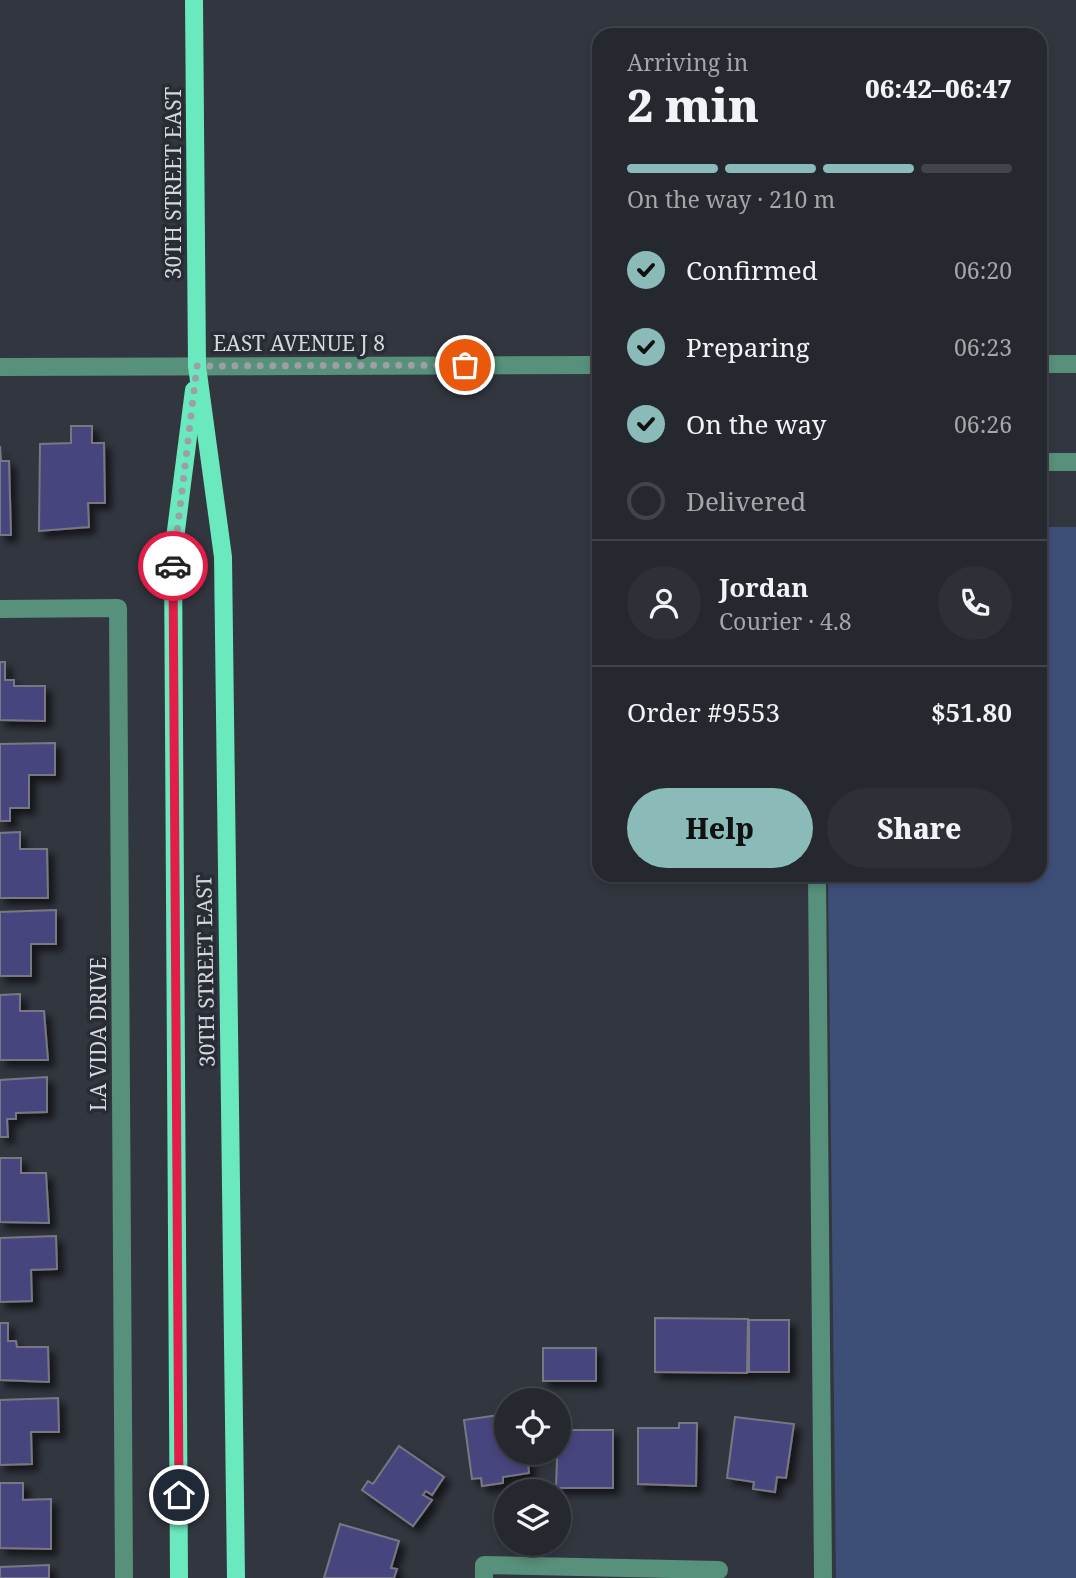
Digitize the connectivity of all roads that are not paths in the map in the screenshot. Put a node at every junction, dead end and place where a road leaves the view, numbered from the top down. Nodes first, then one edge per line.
1 (194, 0) edge
2 (1047, 364) edge
3 (1076, 364) edge
4 (592, 365) edge
5 (197, 366) junction
6 (0, 367) edge
7 (1047, 462) edge
8 (1076, 462) edge
9 (0, 609) edge
10 (817, 882) edge
11 (719, 1570) dead end
12 (484, 1571) edge
13 (124, 1578) edge
14 (179, 1578) edge
15 (236, 1578) edge
16 (823, 1578) edge

1 - 5 main road, 30TH STREET EAST
2 - 3 street
4 - 5 street, EAST AVENUE J 8
5 - 6 street, EAST AVENUE J 8
5 - 14 main road, 30TH STREET EAST
5 - 15 main road, 30TH STREET EAST
7 - 8 street
9 - 13 street, LA VIDA DRIVE
10 - 16 street
11 - 12 street

